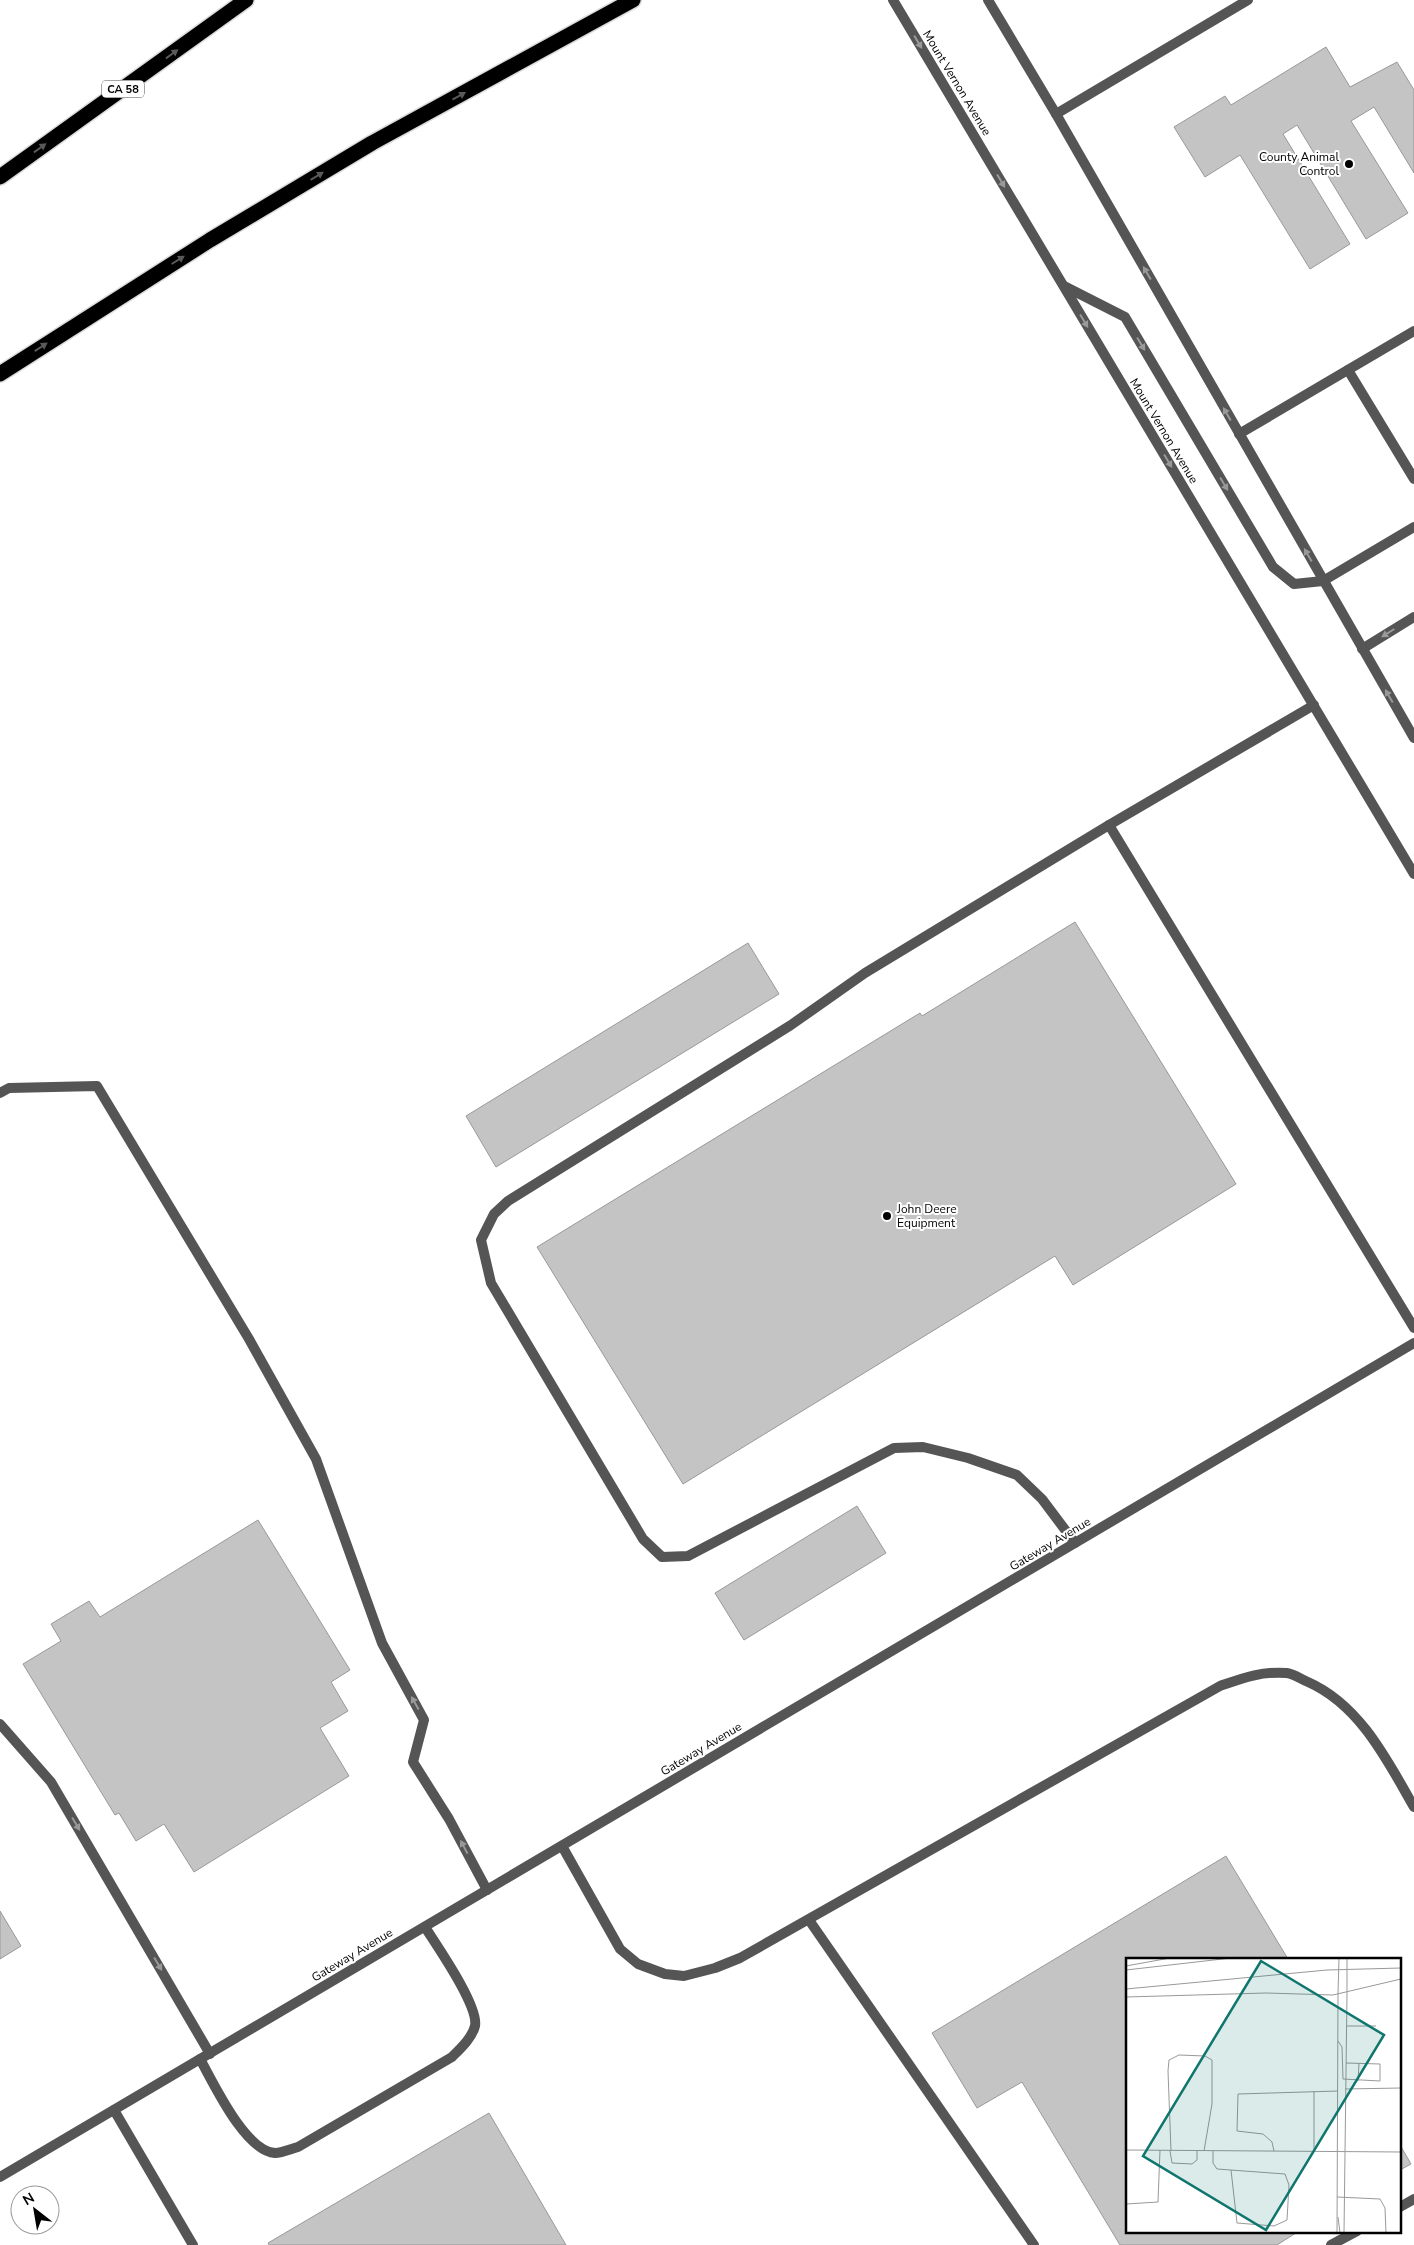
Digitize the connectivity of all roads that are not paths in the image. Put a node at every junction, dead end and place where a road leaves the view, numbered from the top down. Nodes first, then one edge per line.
1 (246, 0) edge
2 (634, 0) edge
3 (893, 0) edge
4 (988, 0) edge
5 (1248, 0) edge
6 (1056, 114) junction
7 (0, 177) edge
8 (1063, 285) junction
9 (1414, 331) edge
10 (1348, 370) junction
11 (0, 374) edge
12 (1239, 434) junction
13 (1414, 479) edge
14 (1414, 527) edge
15 (1322, 581) junction
16 (1414, 616) edge
17 (1362, 649) junction
18 (1314, 705) junction
19 (1414, 738) edge
20 (1109, 825) junction
21 (1414, 874) edge
22 (0, 1093) edge
23 (1414, 1328) edge
24 (1414, 1343) edge
25 (1075, 1543) junction
26 (0, 1724) edge
27 (1414, 1807) edge
28 (562, 1846) junction
29 (487, 1890) junction
30 (810, 1920) junction
31 (425, 1927) junction
32 (210, 2054) junction
33 (200, 2059) junction
34 (114, 2110) junction
35 (0, 2177) edge
36 (1414, 2199) edge
37 (1402, 2206) edge
38 (1355, 2232) edge
39 (193, 2245) edge
40 (1034, 2245) edge
41 (1331, 2245) edge

7 -> 1 highway, CA 58
11 -> 2 highway
3 -> 8 street, Mount Vernon Avenue
4 - 6 street
5 - 6 street
12 -> 6 street
8 -> 15 street
8 -> 18 street, Mount Vernon Avenue
9 - 10 street
10 - 12 street
10 - 13 street
15 -> 12 street
14 - 15 street
15 - 17 street
16 -> 17 street
19 -> 17 street
18 - 20 street
18 - 21 street, Mount Vernon Avenue
20 - 23 street
20 - 25 street
29 -> 22 street
24 - 25 street, Gateway Avenue
25 - 28 street, Gateway Avenue
26 -> 32 street
27 - 30 street
28 - 29 street, Gateway Avenue
28 - 30 street
29 - 31 street, Gateway Avenue
30 - 40 street
31 - 32 street, Gateway Avenue
31 - 33 street
32 - 33 street, Gateway Avenue
33 - 34 street, Gateway Avenue
34 - 35 street, Gateway Avenue
34 - 39 street
36 - 37 street
38 - 41 street

